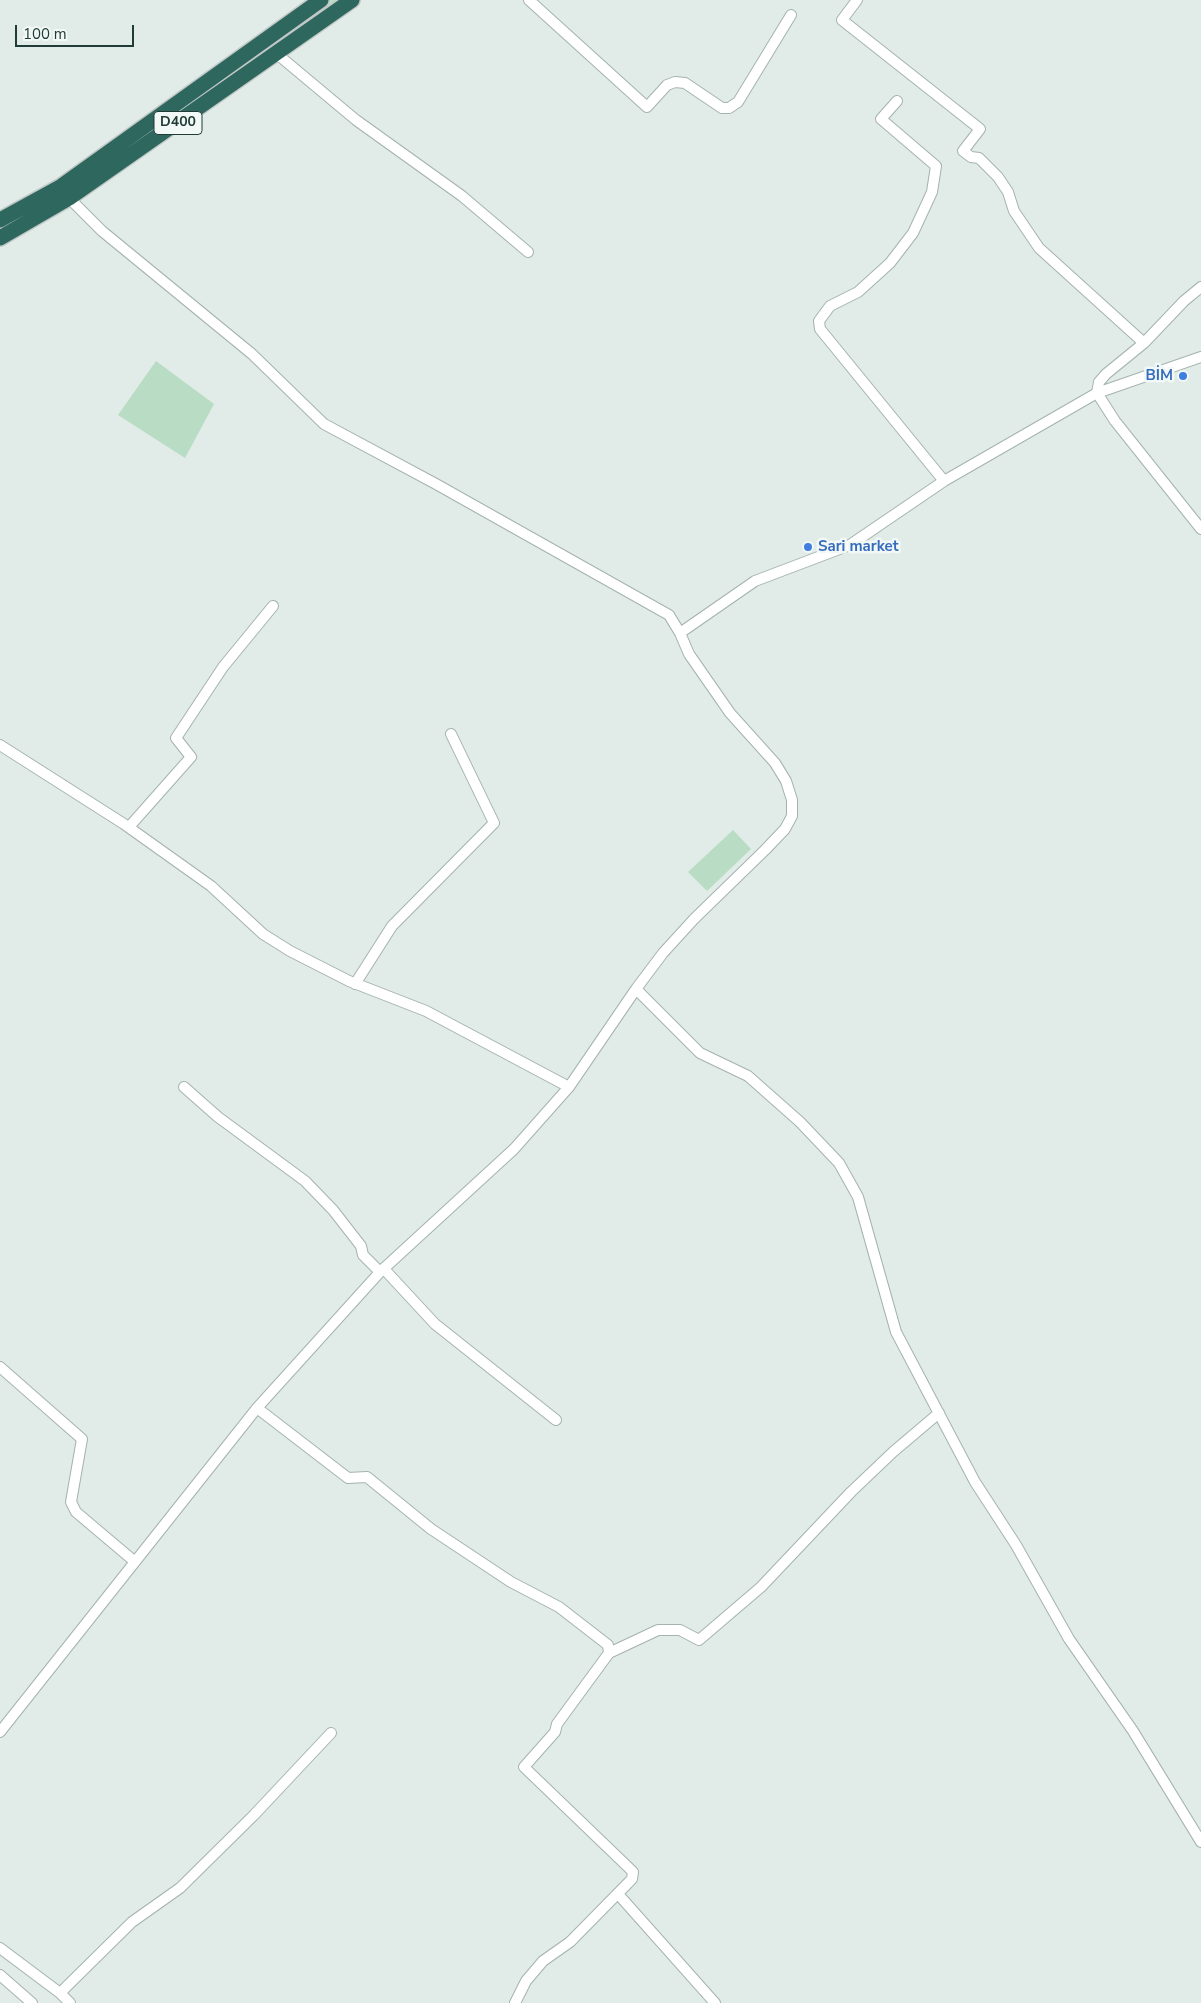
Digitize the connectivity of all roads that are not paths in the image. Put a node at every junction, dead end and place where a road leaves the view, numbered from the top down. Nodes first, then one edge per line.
1 (321, 0) edge
2 (352, 0) edge
3 (529, 0) edge
4 (856, 0) edge
5 (791, 15) dead end
6 (277, 54) junction
7 (897, 101) dead end
8 (64, 192) junction
9 (0, 220) edge
10 (0, 238) edge
11 (528, 252) dead end
12 (1201, 287) edge
13 (1144, 342) junction
14 (1201, 357) edge
15 (1097, 393) junction
16 (944, 480) junction
17 (1201, 530) edge
18 (273, 606) dead end
19 (680, 633) junction
20 (451, 734) dead end
21 (0, 745) edge
22 (130, 827) junction
23 (355, 984) junction
24 (636, 989) junction
25 (184, 1087) dead end
26 (569, 1087) junction
27 (382, 1270) junction
28 (0, 1367) edge
29 (257, 1408) junction
30 (939, 1413) junction
31 (556, 1420) dead end
32 (134, 1561) junction
33 (609, 1653) junction
34 (0, 1732) edge
35 (331, 1733) dead end
36 (1201, 1842) edge
37 (618, 1894) junction
38 (0, 1948) edge
39 (0, 1974) edge
40 (60, 1992) junction
41 (32, 2003) edge
42 (70, 2003) edge
43 (515, 2003) edge
44 (715, 2003) edge

1 - 8 highway, D400
2 - 6 highway, D400
3 - 5 street
4 - 13 street
6 - 8 highway, D400
6 - 11 street
7 - 16 street
8 - 9 highway, D400
8 - 10 highway, D400
8 - 19 street
12 - 13 street
13 - 15 street
14 - 15 street
15 - 16 street
15 - 17 street
16 - 19 street
18 - 22 street
19 - 24 street
20 - 23 street
21 - 22 street
22 - 23 street
23 - 26 street
24 - 26 street
24 - 30 street
25 - 27 street
26 - 27 street
27 - 29 street
27 - 31 street
28 - 32 street
29 - 32 street
29 - 33 street
30 - 33 street
30 - 36 street
32 - 34 street
33 - 37 street
35 - 40 street
37 - 43 street
37 - 44 street
38 - 40 street
39 - 41 street
40 - 42 street

